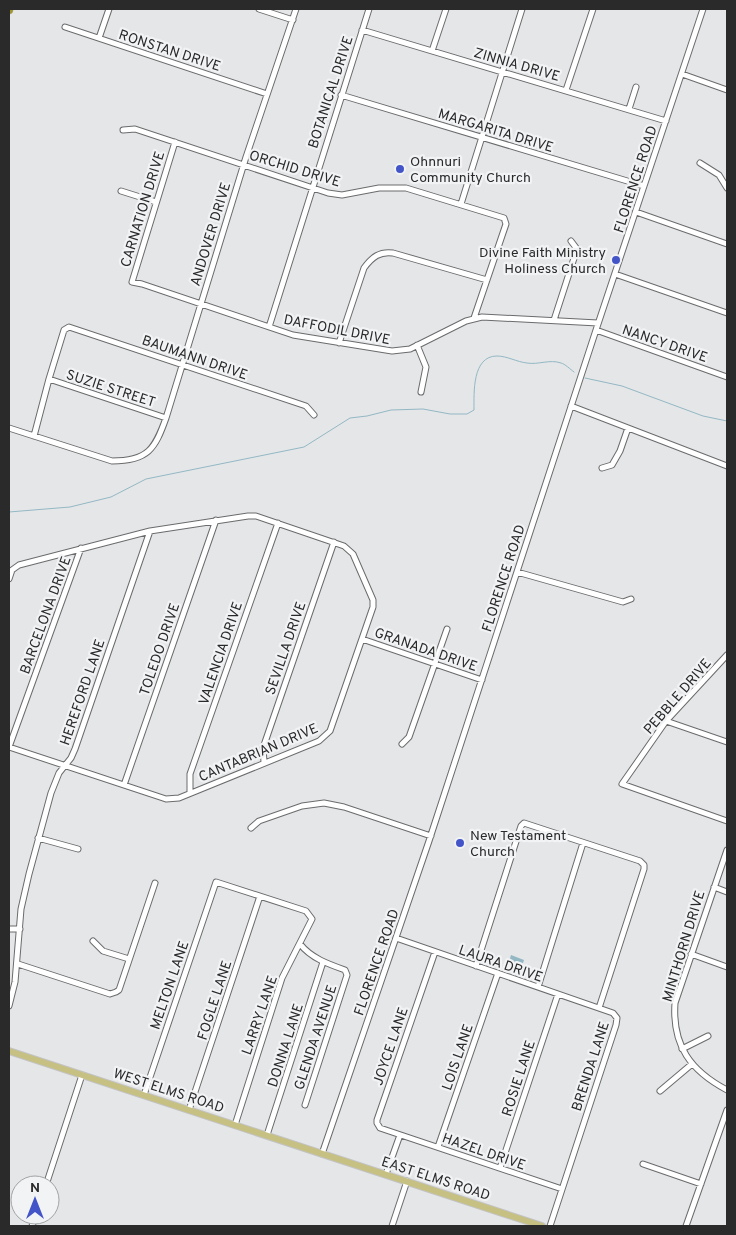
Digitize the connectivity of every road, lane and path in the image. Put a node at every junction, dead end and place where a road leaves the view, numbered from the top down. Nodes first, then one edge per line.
1 (109, 9) edge
2 (259, 9) edge
3 (296, 9) edge
4 (369, 9) edge
5 (446, 9) edge
6 (522, 9) edge
7 (593, 9) edge
8 (703, 9) edge
9 (293, 20) junction
10 (65, 27) dead end
11 (362, 30) junction
12 (99, 38) junction
13 (432, 51) junction
14 (502, 72) junction
15 (682, 74) junction
16 (636, 87) dead end
17 (566, 90) junction
18 (727, 90) edge
19 (267, 94) junction
20 (341, 95) junction
21 (628, 109) junction
22 (666, 121) junction
23 (123, 130) dead end
24 (481, 137) junction
25 (174, 142) junction
26 (700, 163) dead end
27 (244, 165) junction
28 (644, 186) junction
29 (312, 187) junction
30 (727, 188) edge
31 (121, 191) dead end
32 (156, 202) junction
33 (461, 204) junction
34 (636, 212) junction
35 (571, 241) dead end
36 (727, 244) edge
37 (615, 274) junction
38 (487, 280) junction
39 (132, 282) joint
40 (200, 304) junction
41 (727, 313) edge
42 (474, 318) junction
43 (554, 320) junction
44 (598, 323) junction
45 (269, 327) junction
46 (596, 330) junction
47 (339, 343) junction
48 (417, 346) junction
49 (182, 365) junction
50 (727, 376) edge
51 (49, 379) junction
52 (422, 392) dead end
53 (571, 406) junction
54 (314, 415) dead end
55 (166, 418) junction
56 (9, 428) edge
57 (628, 428) junction
58 (34, 436) junction
59 (727, 466) edge
60 (602, 468) dead end
61 (216, 520) junction
62 (278, 523) junction
63 (150, 531) junction
64 (334, 542) junction
65 (81, 548) junction
66 (517, 572) junction
67 (9, 579) edge
68 (631, 599) dead end
69 (447, 629) dead end
70 (362, 639) junction
71 (727, 655) edge
72 (435, 664) junction
73 (482, 680) junction
74 (666, 721) junction
75 (727, 742) edge
76 (402, 744) dead end
77 (9, 747) edge
78 (264, 762) junction
79 (66, 765) junction
80 (124, 785) junction
81 (190, 793) junction
82 (727, 821) edge
83 (251, 828) dead end
84 (431, 836) junction
85 (38, 838) junction
86 (583, 843) junction
87 (78, 849) dead end
88 (727, 850) edge
89 (155, 883) dead end
90 (714, 887) junction
91 (727, 892) edge
92 (260, 896) junction
93 (9, 929) edge
94 (20, 929) junction
95 (396, 938) junction
96 (93, 941) dead end
97 (300, 944) junction
98 (436, 952) junction
99 (691, 954) junction
100 (129, 959) junction
101 (323, 962) junction
102 (18, 964) junction
103 (476, 966) junction
104 (727, 968) edge
105 (498, 973) junction
106 (538, 987) junction
107 (558, 994) junction
108 (9, 1006) edge
109 (599, 1008) junction
110 (708, 1036) dead end
111 (682, 1049) junction
112 (9, 1051) edge
113 (692, 1064) junction
114 (82, 1075) junction
115 (727, 1090) edge
116 (660, 1091) dead end
117 (144, 1095) junction
118 (305, 1105) dead end
119 (189, 1110) junction
120 (727, 1110) edge
121 (235, 1125) junction
122 (267, 1135) junction
123 (400, 1135) junction
124 (438, 1147) junction
125 (322, 1154) junction
126 (643, 1164) dead end
127 (500, 1168) junction
128 (386, 1174) junction
129 (49, 1175) edge
130 (407, 1181) junction
131 (701, 1184) junction
132 (562, 1189) junction
133 (392, 1226) edge
134 (542, 1226) edge
135 (550, 1226) edge
136 (686, 1226) edge

1 - 12 street
2 - 9 street
3 - 9 street, ANDOVER DRIVE
4 - 11 street, BOTANICAL DRIVE
5 - 13 street
6 - 14 street
7 - 17 street
8 - 15 street, FLORENCE ROAD
9 - 19 street, ANDOVER DRIVE
10 - 12 street, RONSTAN DRIVE
11 - 13 street, ZINNIA DRIVE
11 - 20 street, BOTANICAL DRIVE
12 - 19 street, RONSTAN DRIVE
13 - 14 street, ZINNIA DRIVE
14 - 17 street, ZINNIA DRIVE
14 - 24 street
15 - 18 street
15 - 22 street, FLORENCE ROAD
16 - 21 street
17 - 21 street, ZINNIA DRIVE
19 - 27 street, ANDOVER DRIVE
20 - 24 street, MARGARITA DRIVE
20 - 29 street, BOTANICAL DRIVE
21 - 22 street, ZINNIA DRIVE
22 - 28 street, FLORENCE ROAD
23 - 25 street, ORCHID DRIVE
24 - 28 street, MARGARITA DRIVE
24 - 33 street
25 - 27 street, ORCHID DRIVE
25 - 32 street, CARNATION DRIVE
26 - 30 street
27 - 29 street, ORCHID DRIVE
27 - 40 street, ANDOVER DRIVE
28 - 34 street, FLORENCE ROAD
29 - 33 street, ORCHID DRIVE
29 - 45 street, BOTANICAL DRIVE
31 - 32 street
32 - 39 street, CARNATION DRIVE
33 - 38 street, ORCHID DRIVE
34 - 36 street
34 - 37 street, FLORENCE ROAD
35 - 43 street
37 - 41 street
37 - 44 street, FLORENCE ROAD
38 - 42 street, ORCHID DRIVE
38 - 47 street
39 - 40 street, DAFFODIL DRIVE
40 - 45 street, DAFFODIL DRIVE
40 - 49 street, ANDOVER DRIVE
42 - 43 street, DAFFODIL DRIVE
42 - 48 street, DAFFODIL DRIVE
43 - 44 street, DAFFODIL DRIVE
44 - 46 street, FLORENCE ROAD
45 - 47 street, DAFFODIL DRIVE
46 - 50 street, NANCY DRIVE
46 - 53 street, FLORENCE ROAD
47 - 48 street, DAFFODIL DRIVE
48 - 52 street
49 - 51 street, BAUMANN DRIVE
49 - 54 street, BAUMANN DRIVE
49 - 55 street, ANDOVER DRIVE
51 - 55 street, SUZIE STREET
51 - 58 street
53 - 57 street
53 - 66 street, FLORENCE ROAD
55 - 58 street, ANDOVER DRIVE
56 - 58 street
57 - 59 street
57 - 60 street
61 - 62 street, CANTABRIAN DRIVE
61 - 63 street, CANTABRIAN DRIVE
61 - 80 street, TOLEDO DRIVE
62 - 64 street, CANTABRIAN DRIVE
62 - 81 street, VALENCIA DRIVE
63 - 65 street, CANTABRIAN DRIVE
63 - 79 street, HEREFORD LANE
64 - 70 street, CANTABRIAN DRIVE
64 - 78 street, SEVILLA DRIVE
65 - 67 street, CANTABRIAN DRIVE
65 - 77 street, BARCELONA DRIVE
66 - 68 street
66 - 73 street, FLORENCE ROAD
69 - 72 street
70 - 72 street, GRANADA DRIVE
70 - 78 street, CANTABRIAN DRIVE
71 - 74 street, PEBBLE DRIVE
72 - 73 street, GRANADA DRIVE
72 - 76 street
73 - 84 street, FLORENCE ROAD
74 - 75 street
74 - 82 street, PEBBLE DRIVE
77 - 79 street, CANTABRIAN DRIVE
78 - 81 street, CANTABRIAN DRIVE
79 - 80 street, CANTABRIAN DRIVE
79 - 85 street, HEREFORD LANE
80 - 81 street, CANTABRIAN DRIVE
83 - 84 street
84 - 95 street, FLORENCE ROAD
85 - 87 street
85 - 94 street, HEREFORD LANE
86 - 103 street
86 - 106 street
86 - 109 street, BRENDA LANE
88 - 90 street, MINTHORN DRIVE
89 - 100 street
90 - 91 street
90 - 99 street, MINTHORN DRIVE
92 - 97 street, LARRY LANE
92 - 117 street, MELTON LANE
92 - 119 street, FOGLE LANE
93 - 94 street
94 - 102 street, HEREFORD LANE
95 - 98 street, LAURA DRIVE
95 - 125 street, FLORENCE ROAD
96 - 100 street
97 - 101 street, GLENDA AVENUE
97 - 121 street, LARRY LANE
98 - 103 street, LAURA DRIVE
98 - 123 street, JOYCE LANE
99 - 104 street
99 - 111 street, MINTHORN DRIVE
100 - 102 street
101 - 118 street, GLENDA AVENUE
101 - 122 street, DONNA LANE
102 - 108 street, HEREFORD LANE
103 - 105 street, LAURA DRIVE
105 - 106 street, LAURA DRIVE
105 - 124 street, LOIS LANE
106 - 107 street, LAURA DRIVE
107 - 109 street, LAURA DRIVE
107 - 127 street, ROSIE LANE
109 - 132 street, BRENDA LANE
110 - 111 street
111 - 113 street, MINTHORN DRIVE
112 - 114 main road, WEST ELMS ROAD
113 - 115 street, MINTHORN DRIVE
113 - 116 street
114 - 117 main road, WEST ELMS ROAD
114 - 129 street
117 - 119 main road, WEST ELMS ROAD
119 - 121 main road, WEST ELMS ROAD
120 - 131 street
121 - 122 main road, WEST ELMS ROAD
122 - 125 main road, WEST ELMS ROAD
123 - 124 street, HAZEL DRIVE
123 - 128 street
124 - 127 street, HAZEL DRIVE
125 - 128 main road, EAST ELMS ROAD
126 - 131 street
127 - 132 street, HAZEL DRIVE
128 - 130 main road, EAST ELMS ROAD
130 - 133 street
130 - 134 main road, EAST ELMS ROAD
131 - 136 street
132 - 135 street, BRENDA LANE

